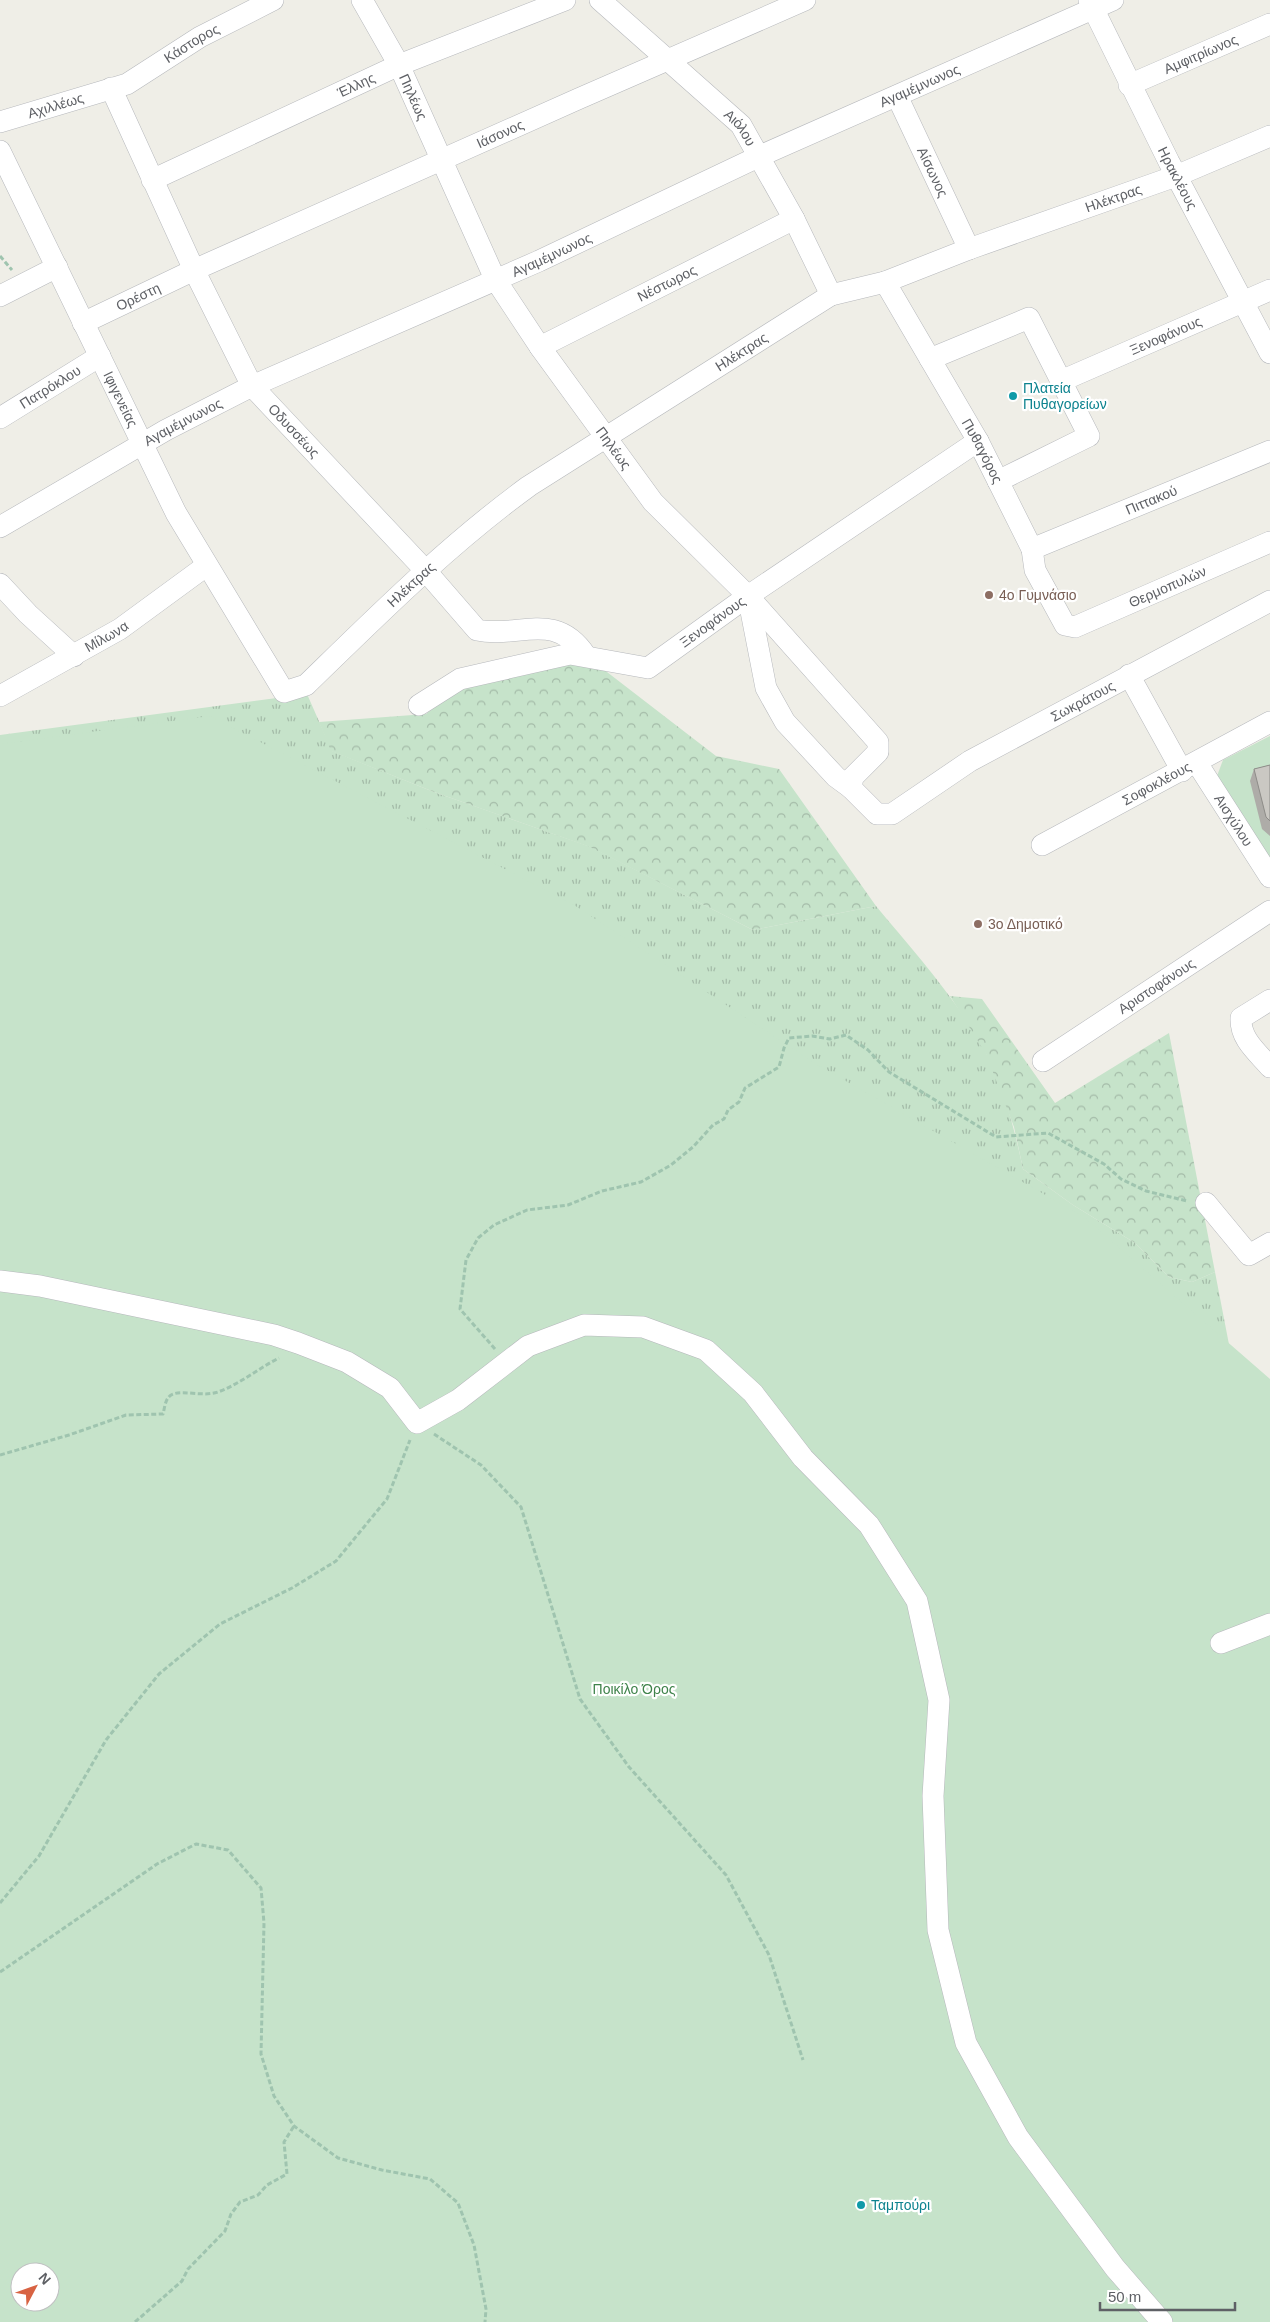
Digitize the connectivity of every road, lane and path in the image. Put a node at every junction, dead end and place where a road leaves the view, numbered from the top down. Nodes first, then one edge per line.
1 (273, 0) edge
2 (362, 0) edge
3 (565, 0) edge
4 (600, 0) edge
5 (805, 0) edge
6 (1113, 0) edge
7 (1091, 5) edge
8 (1270, 24) edge
9 (666, 59) junction
10 (400, 65) junction
11 (1130, 85) junction
12 (111, 88) junction
13 (897, 96) junction
14 (0, 122) edge
15 (1270, 136) edge
16 (0, 150) edge
17 (760, 156) junction
18 (441, 161) junction
19 (1176, 176) junction
20 (152, 180) junction
21 (794, 220) junction
22 (969, 249) junction
23 (57, 267) junction
24 (194, 270) junction
25 (495, 279) junction
26 (885, 282) junction
27 (1270, 290) edge
28 (831, 295) junction
29 (0, 296) edge
30 (1244, 301) junction
31 (83, 323) junction
32 (540, 348) junction
33 (1270, 353) edge
34 (100, 356) junction
35 (930, 358) junction
36 (1061, 381) junction
37 (252, 386) junction
38 (0, 418) edge
39 (607, 438) junction
40 (978, 441) junction
41 (142, 445) junction
42 (1270, 451) edge
43 (998, 481) junction
44 (0, 527) edge
45 (1270, 542) edge
46 (1032, 549) junction
47 (206, 566) junction
48 (425, 570) junction
49 (0, 584) edge
50 (748, 596) junction
51 (1270, 601) edge
52 (1065, 625) joint
53 (74, 656) junction
54 (586, 656) junction
55 (1129, 675) junction
56 (284, 692) joint
57 (0, 696) edge
58 (419, 705) dead end
59 (1270, 722) edge
60 (1190, 767) junction
61 (851, 788) junction
62 (1042, 845) dead end
63 (1270, 877) edge
64 (1270, 911) edge
65 (1270, 1000) edge
66 (1043, 1061) dead end
67 (1270, 1067) edge
68 (1206, 1203) joint
69 (1270, 1243) edge
70 (0, 1281) edge
71 (298, 1344) junction
72 (506, 1363) junction
73 (417, 1423) junction
74 (0, 1455) edge
75 (1270, 1624) edge
76 (1220, 1643) dead end
77 (0, 1903) edge
78 (0, 1972) edge
79 (803, 2060) dead end
80 (294, 2126) junction
81 (135, 2322) edge
82 (485, 2322) edge
83 (1162, 2322) edge

1 - 12 street, Κάστορος
2 - 10 street, Πηλέως
3 - 10 street, Έλλης
4 - 9 street, Αιόλου
5 - 9 street, Ιάσονος
6 - 7 street, Αγαμέμνωνος
7 - 11 street, Ηρακλέους
7 - 13 street, Αγαμέμνωνος
8 - 11 street, Αμφιτρίωνος
9 - 17 street, Αιόλου
9 - 18 street, Ιάσονος
10 - 18 street, Πηλέως
10 - 20 street, Έλλης
11 - 19 street, Ηρακλέους
12 - 14 street, Αχιλλέως
12 - 20 street, Οδυσσέως
13 - 17 street, Αγαμέμνωνος
13 - 22 street, Αίσωνος
15 - 19 street, Ηλέκτρας
16 - 23 street, Ιφιγενείας
17 - 21 street, Αιόλου
17 - 25 street, Αγαμέμνωνος
18 - 24 street, Ιάσονος
18 - 25 street, Πηλέως
19 - 22 street, Ηλέκτρας
19 - 30 street, Ηρακλέους
20 - 24 street, Οδυσσέως
21 - 28 street, Αιόλου
21 - 32 street, Νέστωρος
22 - 26 street, Ηλέκτρας
23 - 29 street
23 - 31 street, Ιφιγενείας
24 - 31 street, Ορέστη
24 - 37 street, Οδυσσέως
25 - 32 street, Πηλέως
25 - 37 street, Αγαμέμνωνος
26 - 28 street, Ηλέκτρας
26 - 35 street, Πυθαγόρος
27 - 30 street, Ξενοφάνους
28 - 39 street, Ηλέκτρας
30 - 33 street, Ηρακλέους
30 - 36 street, Ξενοφάνους
31 - 34 street, Ιφιγενείας
32 - 39 street, Πηλέως
34 - 38 street, Πατρόκλου
34 - 41 street, Ιφιγενείας
35 - 36 street
35 - 40 street, Πυθαγόρος
36 - 43 street
37 - 41 street, Αγαμέμνωνος
37 - 48 street, Οδυσσέως
39 - 48 street, Ηλέκτρας
39 - 50 street, Πηλέως
40 - 43 street, Πυθαγόρος
40 - 50 street, Ξενοφάνους
41 - 44 street, Αγαμέμνωνος
41 - 47 street, Ιφιγενείας
42 - 46 street, Πιττακού
43 - 46 street, Πυθαγόρος
45 - 52 street, Θερμοπυλών
46 - 52 street, Πυθαγόρος
47 - 53 street, Μίλωνα
47 - 56 street, Ιφιγενείας
48 - 54 street, Οδυσσέως
48 - 56 street, Ηλέκτρας
49 - 53 street
50 - 54 street, Ξενοφάνους
50 - 61 street
50 - 61 street, Πηλέως
51 - 55 street, Σωκράτους
53 - 57 street, Μίλωνα
54 - 58 street, Ξενοφάνους
55 - 60 street, Αισχύλου
55 - 61 street, Σωκράτους
59 - 60 street, Σοφοκλέους
60 - 62 street, Σοφοκλέους
60 - 63 street, Αισχύλου
64 - 66 street, Αριστοφάνους
65 - 67 street
68 - 69 street
68 - 72 path
70 - 71 street
71 - 73 street
71 - 74 path
72 - 73 street
72 - 83 street
73 - 77 path
73 - 79 path
75 - 76 street
78 - 80 path
80 - 81 path
80 - 82 path

